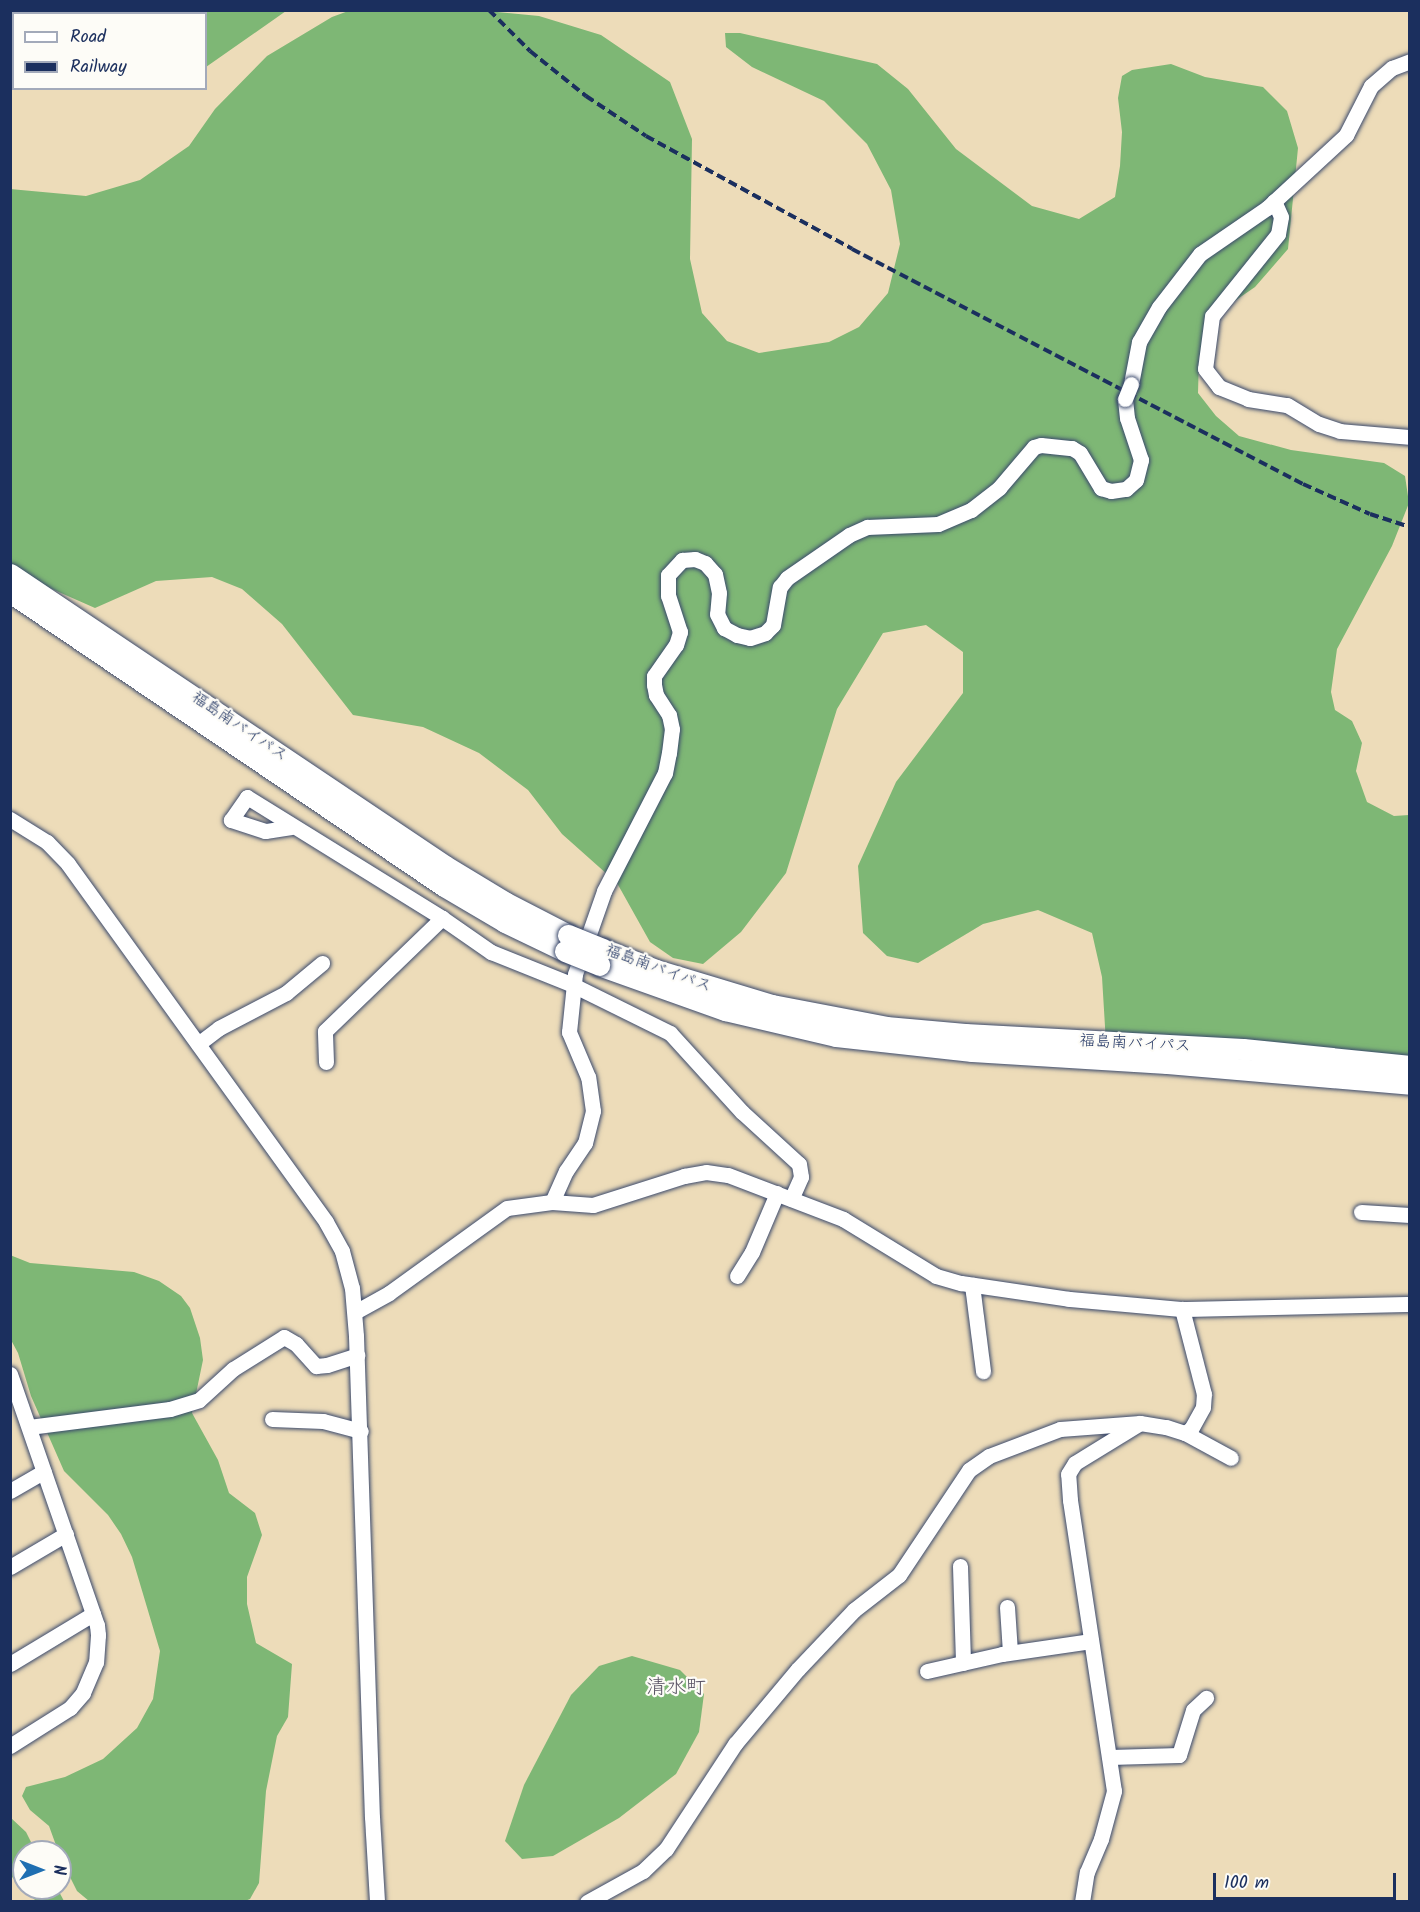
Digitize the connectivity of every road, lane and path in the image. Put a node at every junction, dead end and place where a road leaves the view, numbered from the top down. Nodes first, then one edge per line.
1 (1410, 61) edge
2 (1274, 201) junction
3 (1410, 437) edge
4 (10, 574) edge
5 (10, 592) edge
6 (10, 819) edge
7 (291, 827) dead end
8 (442, 918) junction
9 (566, 943) junction
10 (601, 957) junction
11 (322, 963) dead end
12 (573, 985) junction
13 (198, 1044) junction
14 (326, 1062) dead end
15 (1410, 1066) edge
16 (1410, 1084) edge
17 (784, 1196) junction
18 (552, 1202) junction
19 (1361, 1212) dead end
20 (1410, 1215) edge
21 (737, 1276) dead end
22 (972, 1285) junction
23 (1410, 1304) edge
24 (1182, 1309) junction
25 (355, 1312) junction
26 (357, 1355) junction
27 (983, 1371) dead end
28 (10, 1374) edge
29 (272, 1419) dead end
30 (1140, 1424) junction
31 (29, 1427) junction
32 (361, 1431) junction
33 (1185, 1433) junction
34 (1230, 1458) dead end
35 (44, 1471) junction
36 (10, 1491) edge
37 (66, 1534) junction
38 (960, 1566) dead end
39 (10, 1567) edge
40 (1007, 1607) dead end
41 (93, 1614) junction
42 (1091, 1641) junction
43 (1010, 1652) junction
44 (963, 1663) junction
45 (10, 1664) edge
46 (927, 1671) dead end
47 (1206, 1698) dead end
48 (10, 1746) edge
49 (1110, 1757) junction
50 (377, 1902) edge
51 (587, 1902) edge
52 (1082, 1902) edge

1 - 2 street
2 - 3 street
2 - 12 street
4 - 9 highway, 福島南バイパス
5 - 9 highway, 福島南バイパス
6 - 13 street
7 - 8 street
8 - 12 street
8 - 14 street
9 - 10 highway, 福島南バイパス, bridge
10 - 15 highway, 福島南バイパス
10 - 16 highway, 福島南バイパス
11 - 13 street
12 - 17 street
12 - 18 street
13 - 25 street
17 - 18 street
17 - 21 street
17 - 22 street
18 - 25 street
19 - 20 street
22 - 24 street
22 - 27 street
23 - 24 street
24 - 33 street
25 - 26 street
26 - 31 street
26 - 32 street
28 - 31 street
29 - 32 street
30 - 33 street
30 - 42 street
30 - 51 street
31 - 35 street
32 - 50 street
33 - 34 street
35 - 36 street
35 - 37 street
37 - 39 street
37 - 41 street
38 - 44 street
40 - 43 street
41 - 45 street
41 - 48 street
42 - 43 street
42 - 49 street
43 - 44 street
44 - 46 street
47 - 49 street
49 - 52 street

